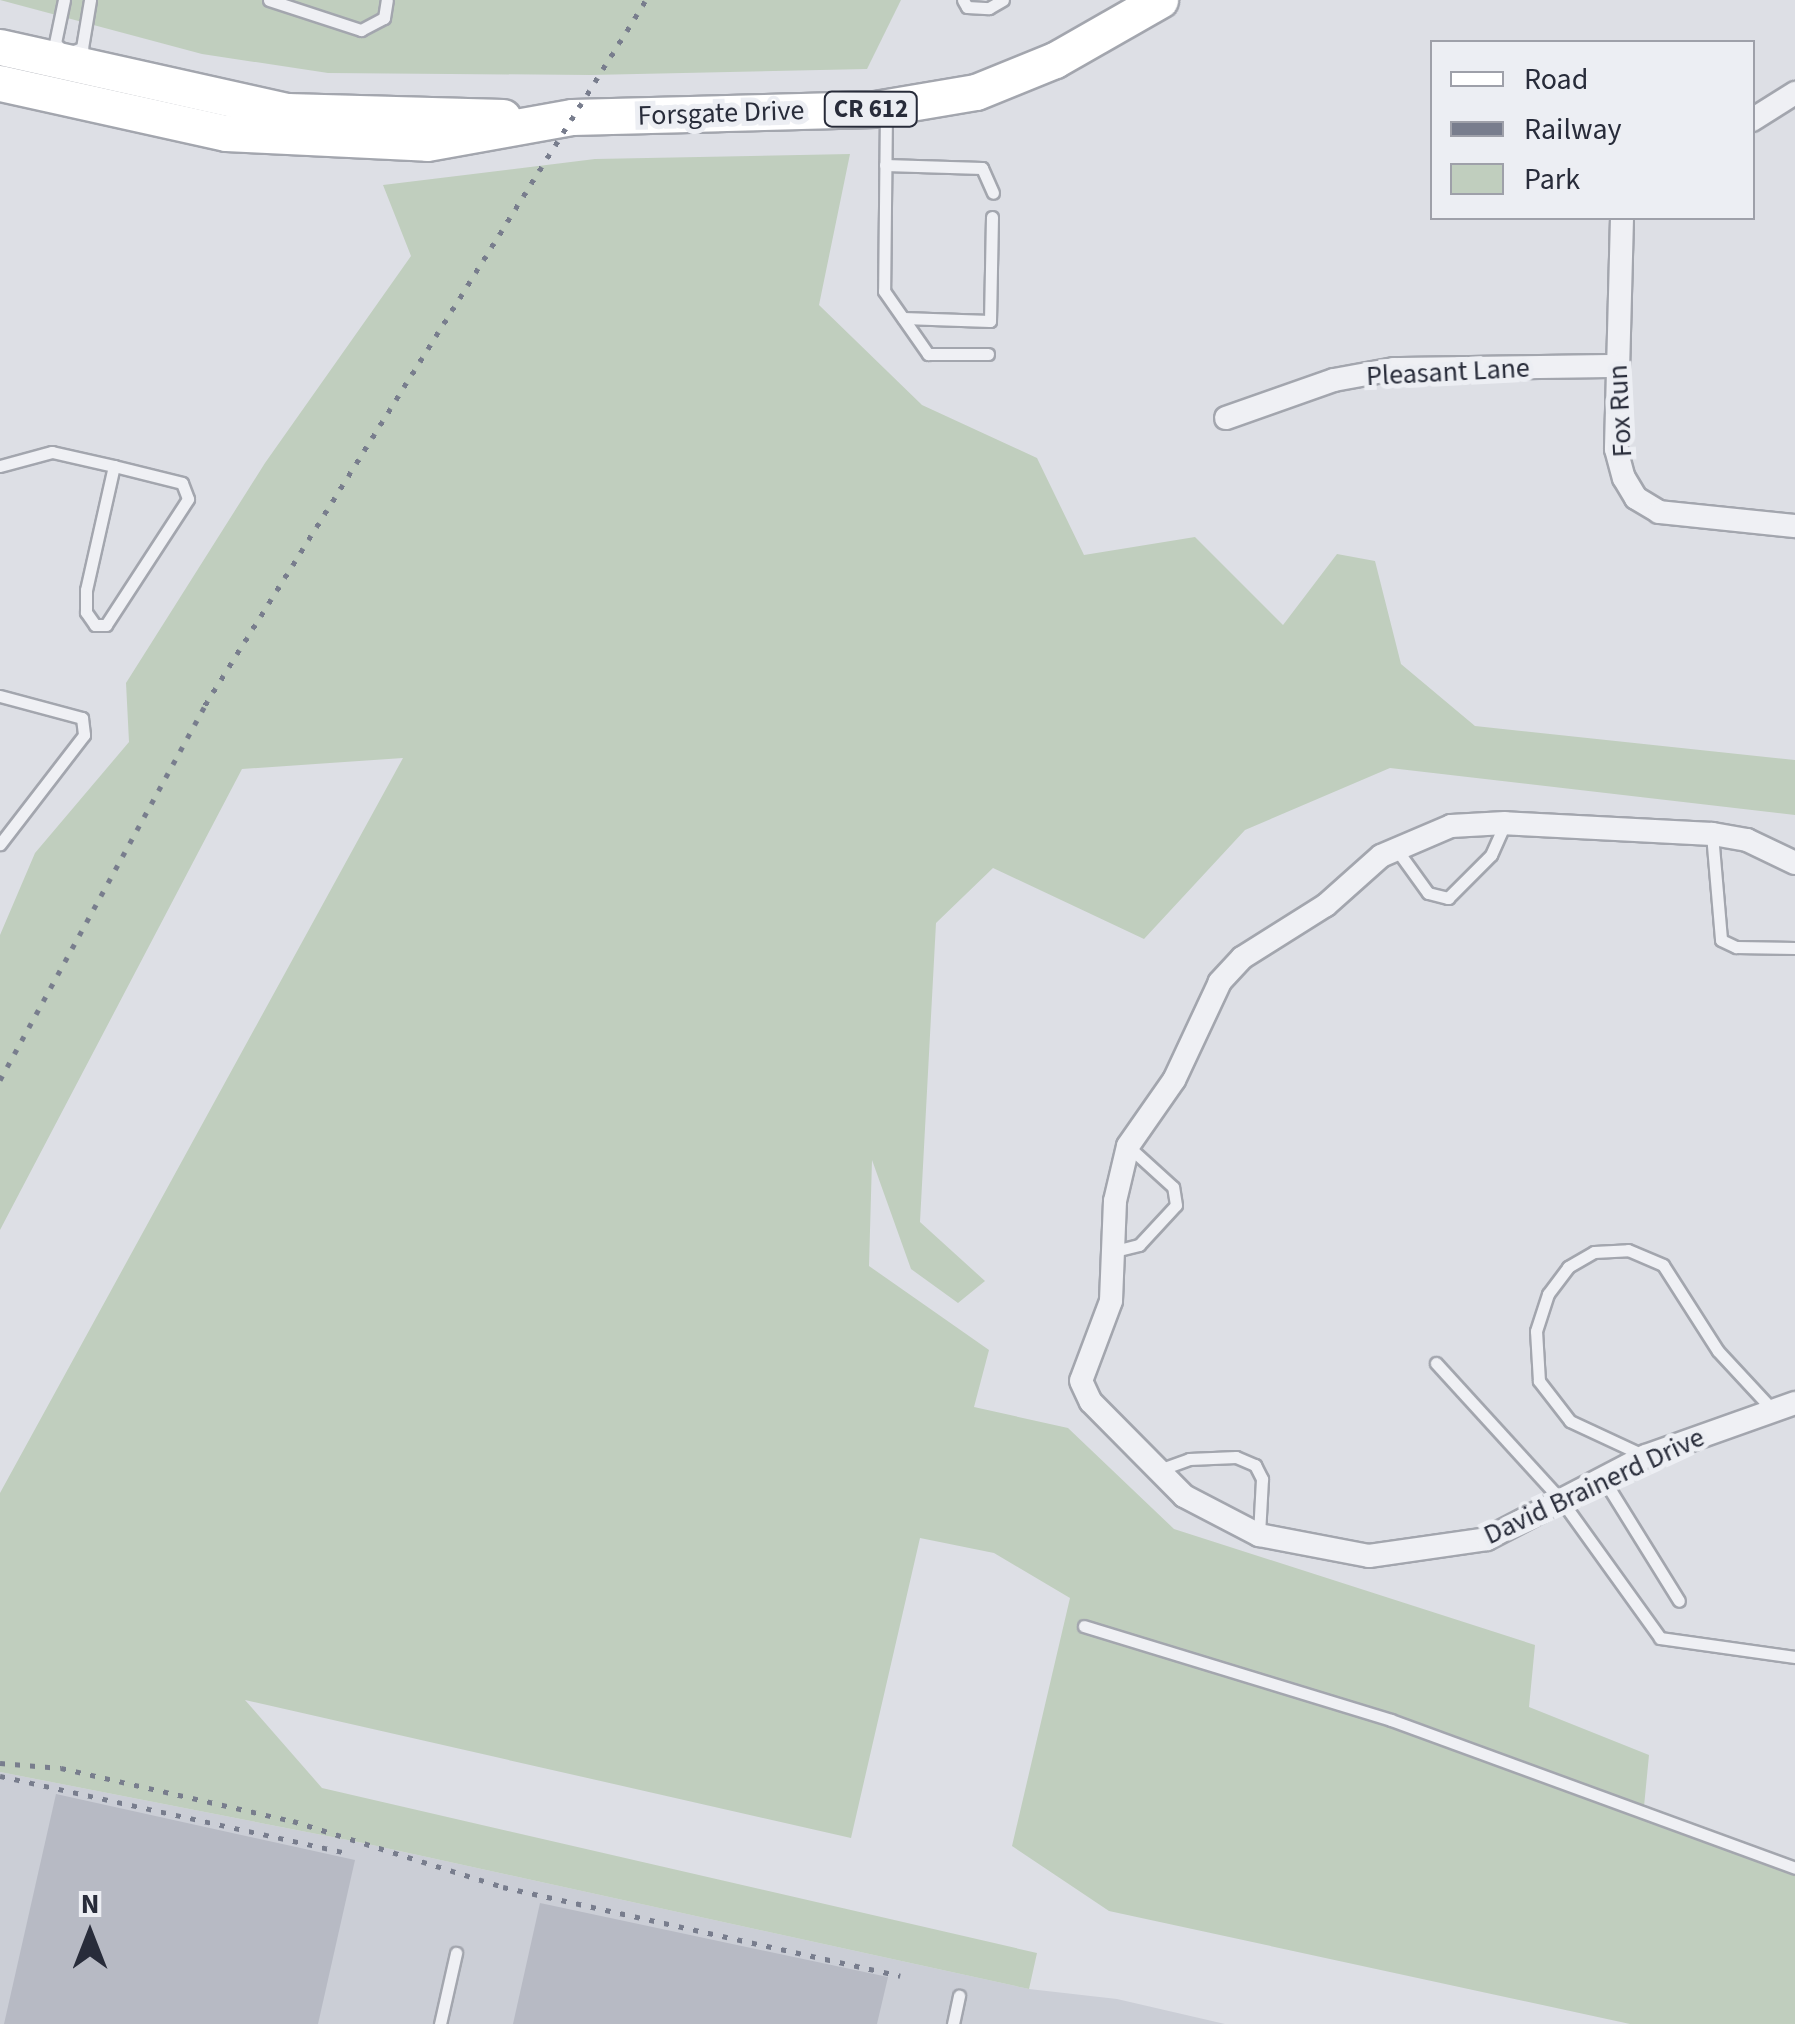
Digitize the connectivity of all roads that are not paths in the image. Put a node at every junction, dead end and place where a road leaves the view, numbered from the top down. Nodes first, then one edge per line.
1 (64, 0) edge
2 (90, 0) edge
3 (268, 0) edge
4 (386, 0) edge
5 (963, 0) edge
6 (1004, 0) edge
7 (1160, 0) edge
8 (0, 47) edge
9 (65, 58) junction
10 (0, 83) edge
11 (1795, 93) edge
12 (56, 97) junction
13 (886, 107) junction
14 (1755, 118) edge
15 (559, 119) junction
16 (885, 165) junction
17 (993, 193) dead end
18 (992, 217) dead end
19 (1622, 220) edge
20 (903, 318) junction
21 (988, 354) dead end
22 (1616, 366) junction
23 (1226, 418) dead end
24 (0, 466) edge
25 (114, 466) junction
26 (1795, 526) edge
27 (0, 696) edge
28 (1505, 823) junction
29 (1712, 834) junction
30 (0, 844) edge
31 (1395, 848) junction
32 (1795, 863) edge
33 (1795, 948) edge
34 (1128, 1146) junction
35 (1115, 1252) junction
36 (1436, 1364) dead end
37 (1795, 1403) edge
38 (1771, 1408) junction
39 (1646, 1456) junction
40 (1155, 1471) junction
41 (1604, 1480) junction
42 (1560, 1500) junction
43 (1259, 1535) junction
44 (1678, 1601) dead end
45 (1084, 1626) dead end
46 (1795, 1657) edge
47 (1795, 1868) edge
48 (456, 1953) dead end
49 (959, 1996) dead end
50 (440, 2024) edge
51 (953, 2024) edge

1 - 9 lane
2 - 9 lane
3 - 4 lane
5 - 6 lane
7 - 13 main road, Forsgate Drive / CR 612
8 - 9 main road, Forsgate Drive / CR 612
9 - 12 lane
9 - 15 main road, Forsgate Drive / CR 612
10 - 12 main road, Forsgate Drive / CR 612
11 - 14 street
12 - 15 main road, Forsgate Drive / CR 612
13 - 15 main road, Forsgate Drive / CR 612
13 - 16 lane
16 - 17 lane
16 - 20 lane
18 - 20 lane
19 - 22 street, Fox Run
20 - 21 lane
22 - 23 street, Pleasant Lane
22 - 26 street, Fox Run
24 - 25 lane
25 - 25 lane
27 - 30 lane
28 - 29 street, David Brainerd Drive
28 - 31 street, David Brainerd Drive
28 - 31 lane
29 - 32 street, David Brainerd Drive
29 - 33 lane
31 - 34 street, David Brainerd Drive
34 - 35 street, David Brainerd Drive
34 - 35 lane
35 - 40 street, David Brainerd Drive
36 - 42 lane
37 - 38 street, David Brainerd Drive
38 - 39 street, David Brainerd Drive
38 - 39 lane
39 - 41 street, David Brainerd Drive
40 - 43 street, David Brainerd Drive
40 - 43 lane
41 - 42 street, David Brainerd Drive
41 - 44 lane
42 - 43 street, David Brainerd Drive
42 - 46 lane
45 - 47 lane
48 - 50 lane
49 - 51 lane

